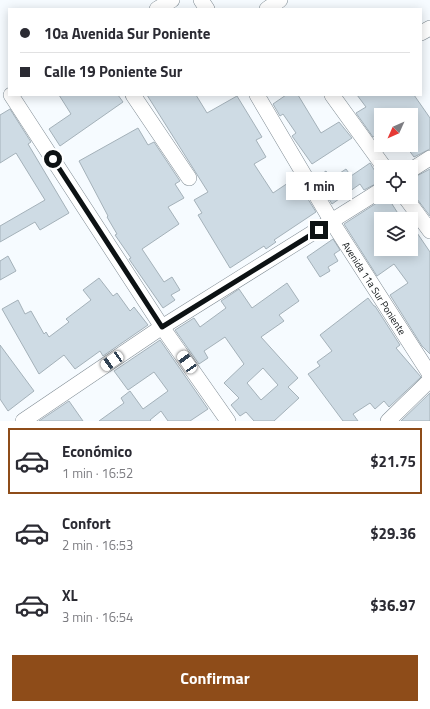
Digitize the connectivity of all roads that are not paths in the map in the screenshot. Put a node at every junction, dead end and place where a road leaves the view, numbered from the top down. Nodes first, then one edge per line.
1 (172, 0) edge
2 (258, 0) edge
3 (280, 0) edge
4 (159, 8) edge
5 (266, 8) edge
6 (268, 8) edge
7 (11, 96) edge
8 (134, 96) edge
9 (258, 96) edge
10 (333, 96) edge
11 (430, 158) edge
12 (379, 160) edge
13 (418, 166) edge
14 (189, 178) dead end
15 (374, 195) edge
16 (410, 204) edge
17 (332, 222) junction
18 (430, 231) edge
19 (162, 327) junction
20 (430, 379) edge
21 (23, 421) edge
22 (228, 421) edge
23 (388, 421) edge

1 - 4 street
2 - 5 street
3 - 6 street
7 - 19 street
8 - 14 street
9 - 17 street, Avenida 11a Sur Poniente
10 - 12 street
11 - 13 street
15 - 17 street
16 - 18 street
17 - 19 street
17 - 20 street, Avenida 11a Sur Poniente
19 - 21 street
19 - 22 street
20 - 23 street, Avenida 11a Sur Poniente

